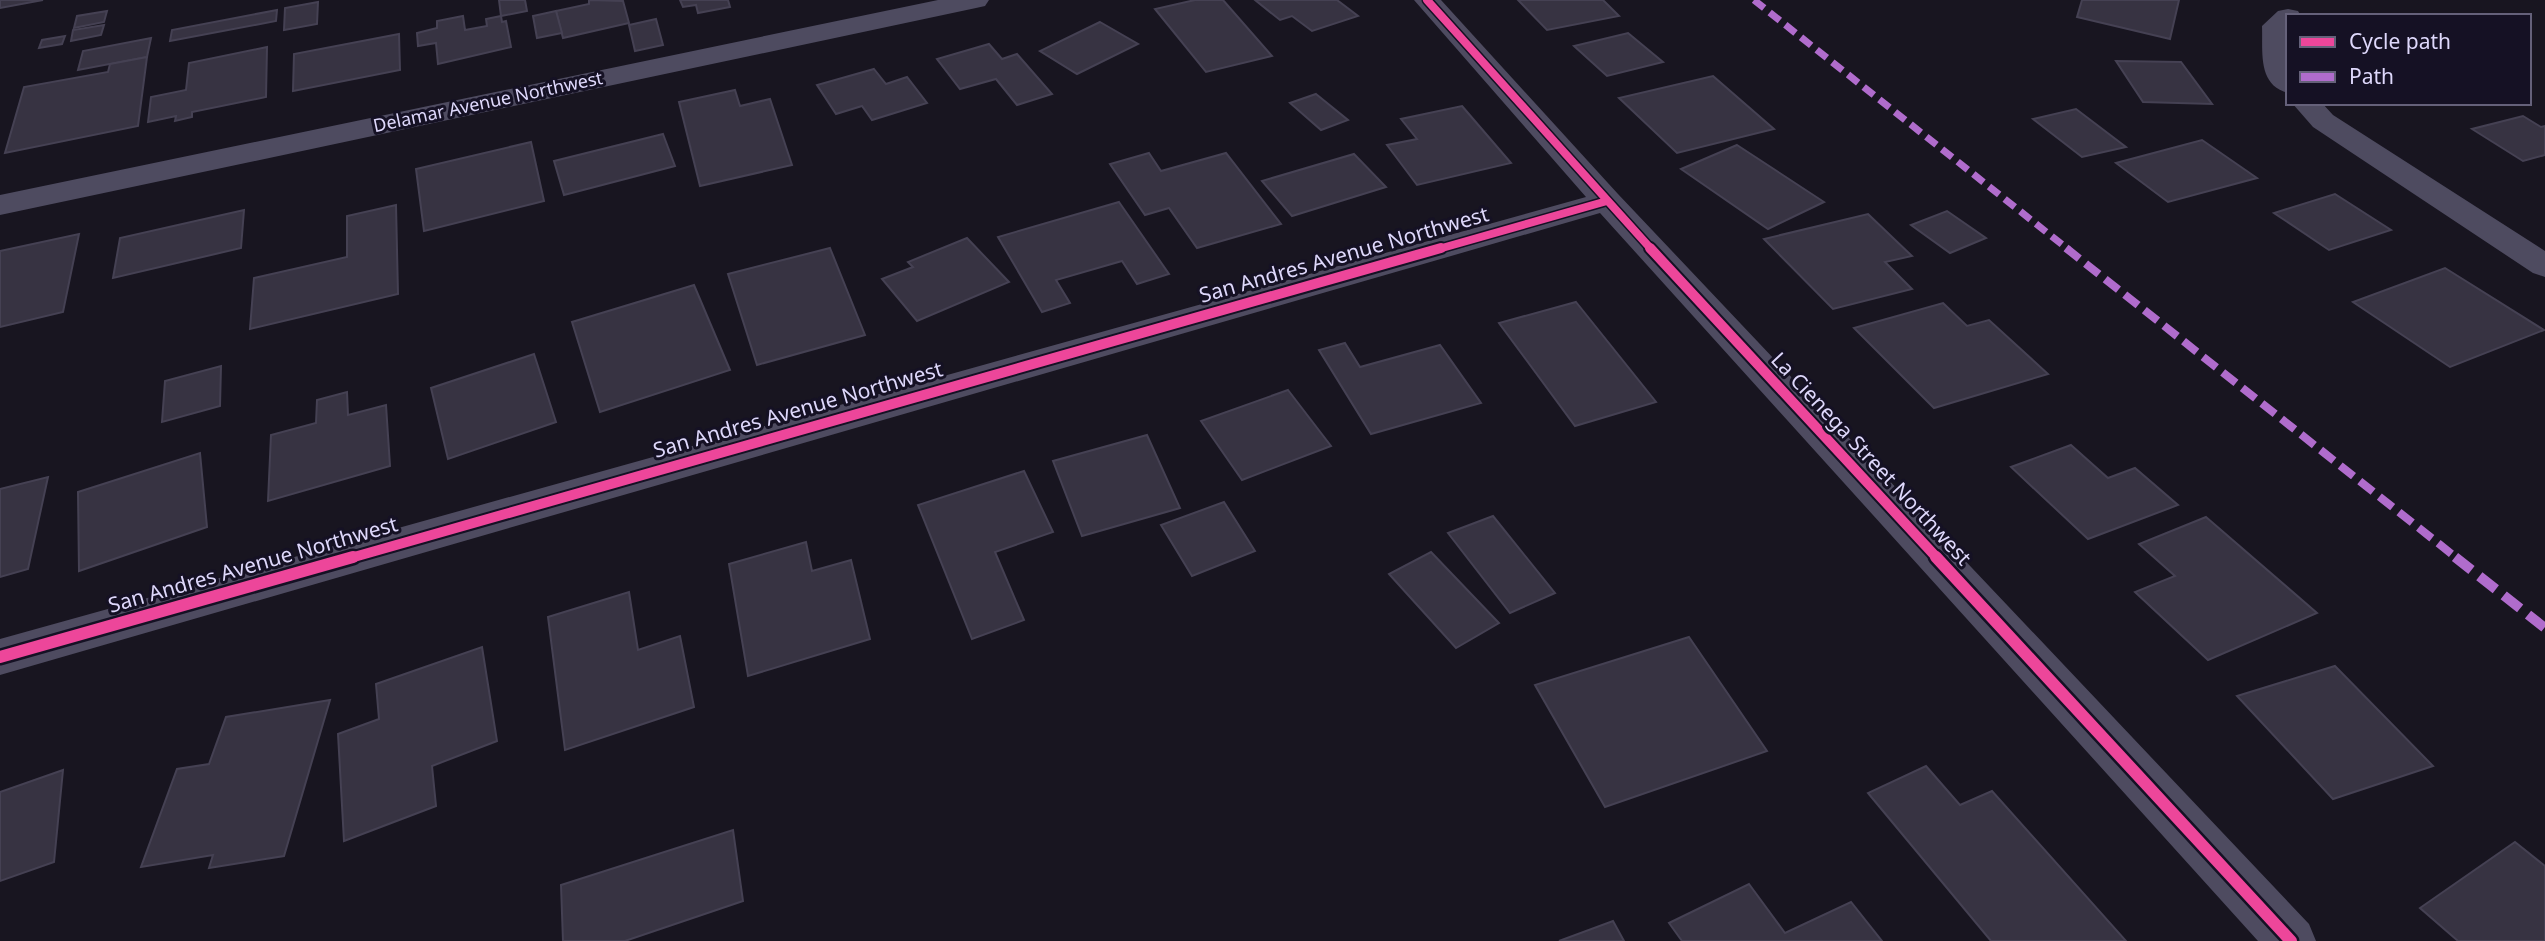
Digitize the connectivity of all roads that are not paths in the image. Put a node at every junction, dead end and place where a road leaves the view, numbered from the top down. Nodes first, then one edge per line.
1 (976, 0) edge
2 (1427, 0) edge
3 (2286, 33) edge
4 (2286, 81) edge
5 (2308, 105) edge
6 (1607, 201) junction
7 (0, 205) edge
8 (2545, 266) edge
9 (0, 657) edge
10 (2291, 941) edge

1 - 7 street, Delamar Avenue Northwest
2 - 6 street, La Cienega Street Northwest
3 - 4 street
5 - 8 street
6 - 9 street, San Andres Avenue Northwest
6 - 10 street, La Cienega Street Northwest

